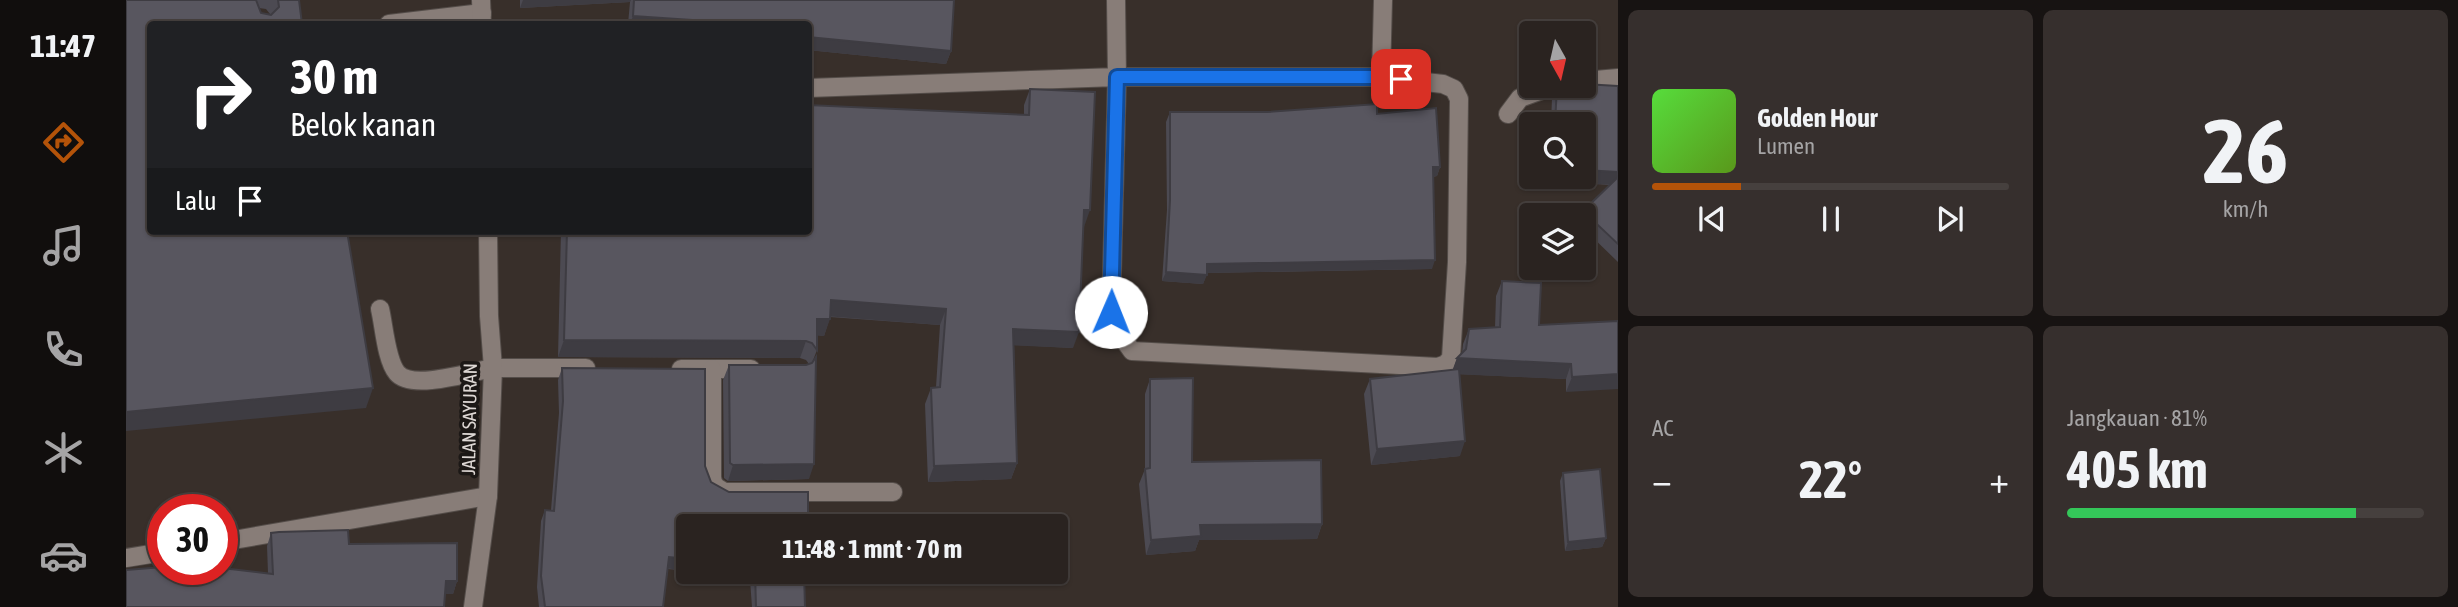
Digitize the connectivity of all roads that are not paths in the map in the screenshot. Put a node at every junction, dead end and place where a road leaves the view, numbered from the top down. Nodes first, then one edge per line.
1 (1116, 0) edge
2 (1383, 0) edge
3 (482, 12) edge
4 (412, 21) edge
5 (1117, 77) junction
6 (1381, 77) junction
7 (1618, 78) edge
8 (1596, 79) edge
9 (812, 88) edge
10 (1520, 98) edge
11 (1508, 114) dead end
12 (488, 235) edge
13 (380, 309) dead end
14 (493, 368) junction
15 (603, 368) edge
16 (657, 369) edge
17 (712, 369) junction
18 (762, 369) edge
19 (893, 492) dead end
20 (488, 496) junction
21 (238, 538) edge
22 (147, 555) edge
23 (126, 558) edge
24 (473, 607) edge

1 - 5 street
2 - 6 street
3 - 4 street
5 - 6 street
5 - 6 street
5 - 9 street
7 - 8 street
10 - 11 street
12 - 14 street, JALAN SAYURAN
13 - 14 street
14 - 15 street
14 - 20 street, JALAN SAYURAN
16 - 17 street
17 - 18 street
17 - 19 street
20 - 21 street
20 - 24 street, JALAN SAYURAN
22 - 23 street

